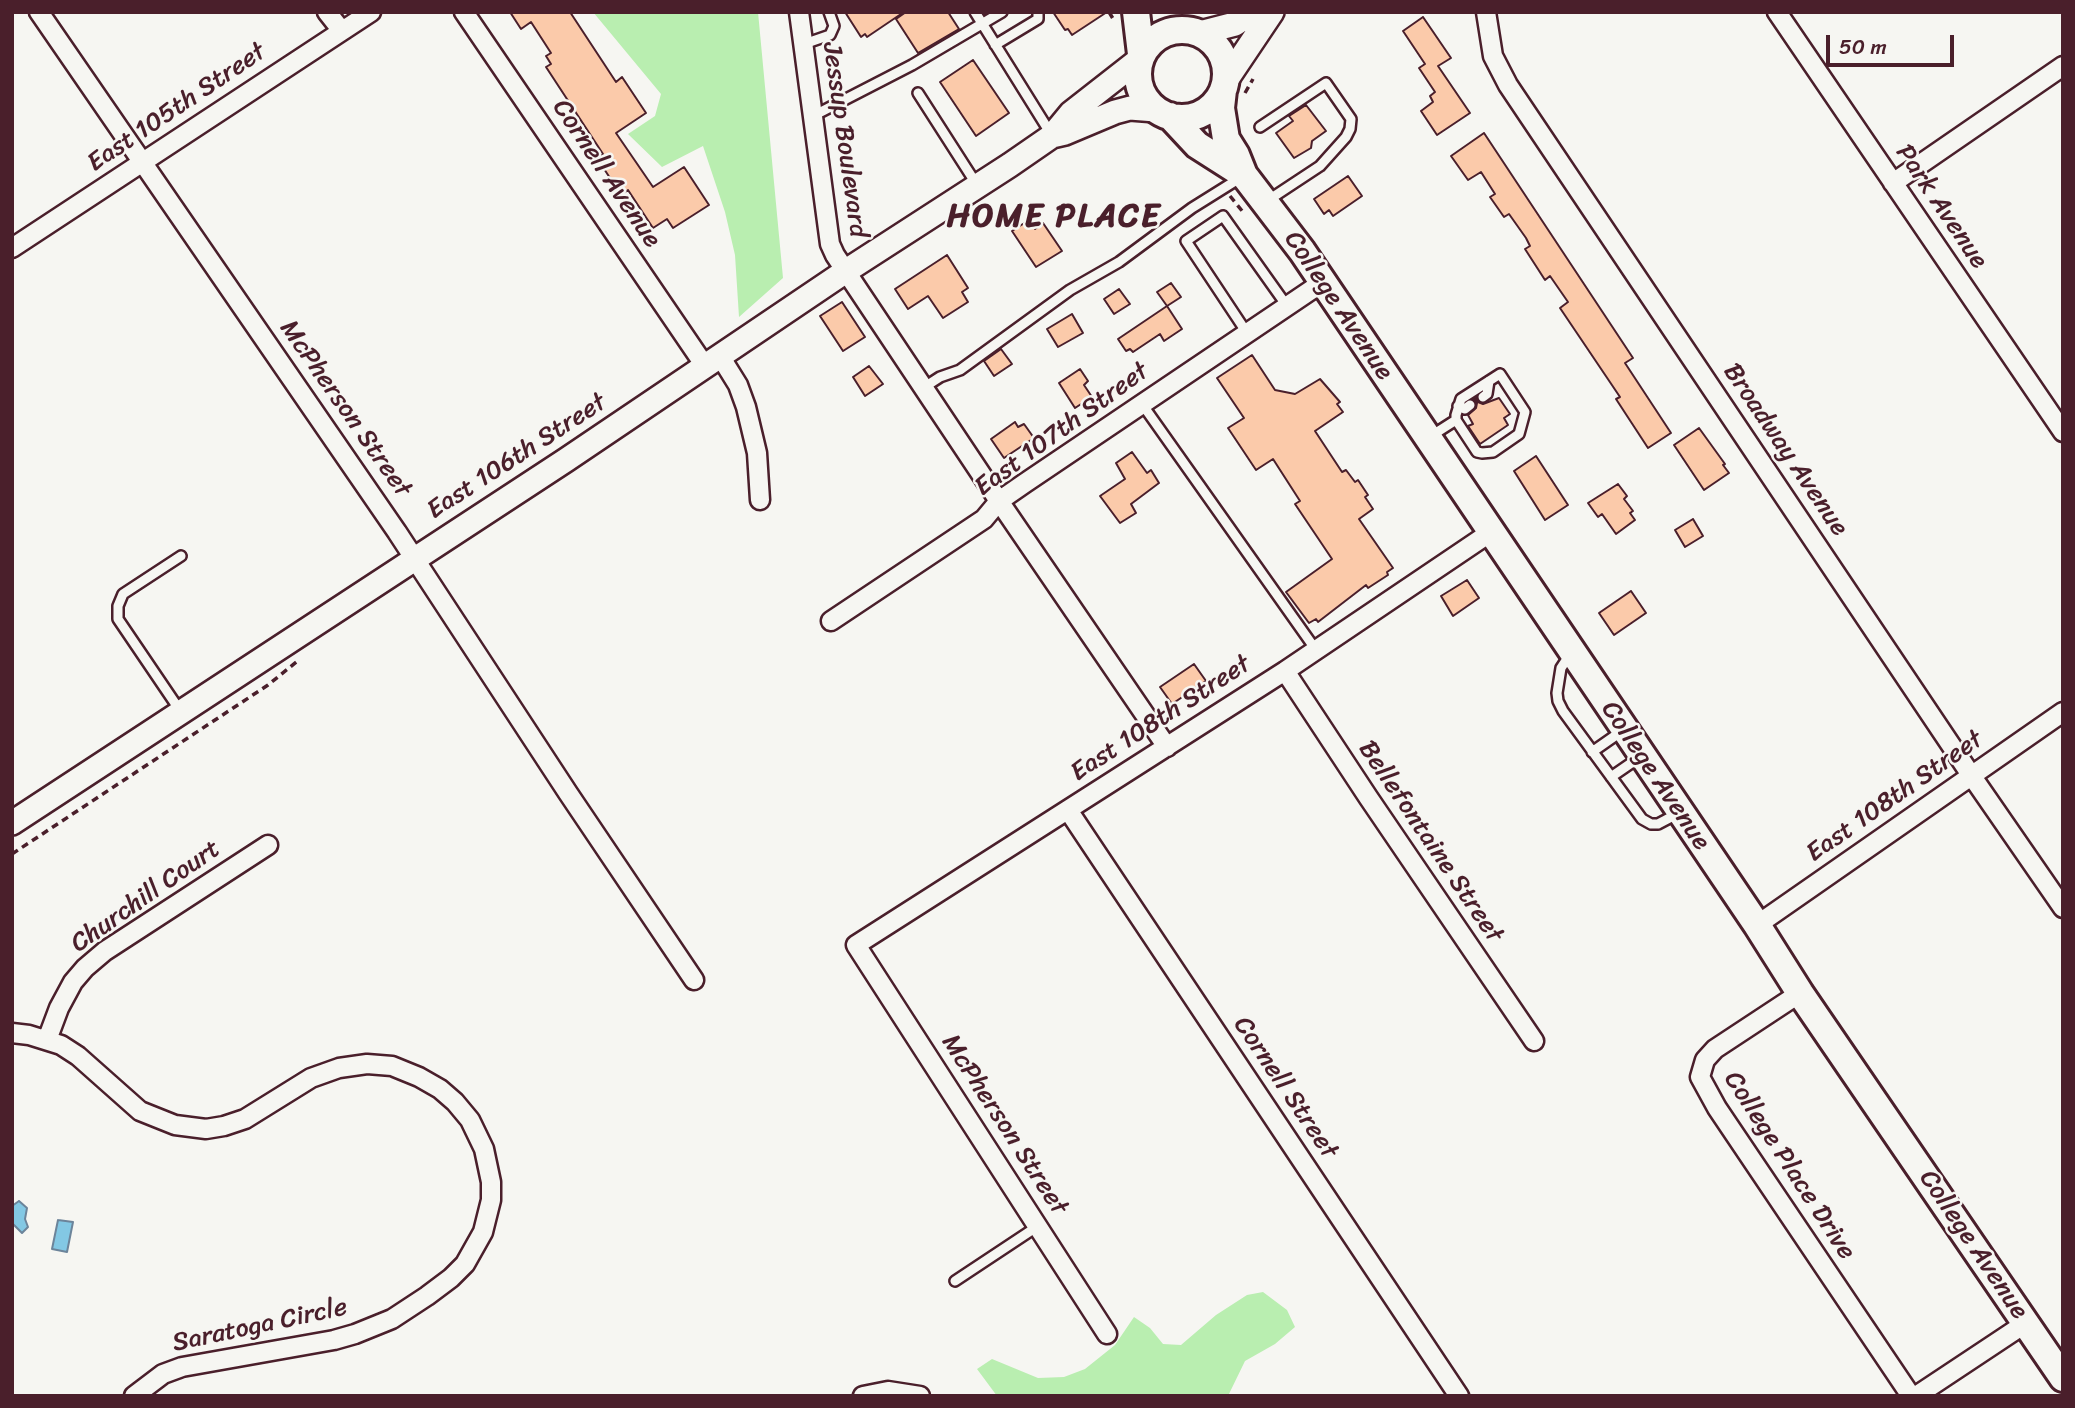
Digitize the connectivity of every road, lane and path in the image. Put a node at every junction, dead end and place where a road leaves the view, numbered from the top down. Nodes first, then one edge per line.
1 (39, 12) edge
2 (327, 12) edge
3 (371, 12) edge
4 (464, 12) edge
5 (799, 12) edge
6 (830, 12) edge
7 (975, 12) edge
8 (1002, 12) edge
9 (1038, 12) edge
10 (1109, 12) edge
11 (1177, 12) edge
12 (1254, 12) edge
13 (1272, 12) edge
14 (1486, 12) edge
15 (1777, 12) edge
16 (1127, 21) edge
17 (982, 24) junction
18 (342, 31) junction
19 (1199, 33) junction
20 (804, 44) junction
21 (995, 45) junction
22 (1140, 56) junction
23 (2063, 66) edge
24 (1224, 86) junction
25 (918, 93) dead end
26 (1163, 113) junction
27 (813, 116) junction
28 (1260, 127) dead end
29 (1052, 136) junction
30 (142, 163) junction
31 (1234, 182) junction
32 (1893, 183) junction
33 (978, 186) junction
34 (1256, 210) junction
35 (12, 248) edge
36 (846, 271) junction
37 (1323, 282) junction
38 (1287, 306) junction
39 (1247, 333) junction
40 (713, 361) junction
41 (1489, 381) junction
42 (923, 388) junction
43 (1483, 397) dead end
44 (1142, 404) junction
45 (1470, 405) dead end
46 (1458, 407) junction
47 (1456, 420) junction
48 (2063, 432) edge
49 (1428, 439) junction
50 (760, 500) dead end
51 (999, 501) junction
52 (1491, 532) junction
53 (181, 556) dead end
54 (414, 558) junction
55 (831, 621) dead end
56 (1315, 650) junction
57 (1572, 652) junction
58 (1285, 671) junction
59 (181, 712) junction
60 (2063, 712) edge
61 (1624, 730) junction
62 (1167, 747) junction
63 (1592, 752) junction
64 (1642, 756) junction
65 (1971, 775) junction
66 (1611, 777) junction
67 (1068, 810) junction
68 (1680, 812) junction
69 (12, 823) edge
70 (268, 845) dead end
71 (2063, 908) edge
72 (1757, 925) junction
73 (856, 945) joint
74 (694, 980) dead end
75 (1800, 993) junction
76 (12, 1034) edge
77 (47, 1040) junction
78 (1534, 1041) dead end
79 (1038, 1226) junction
80 (955, 1281) dead end
81 (2026, 1323) junction
82 (1107, 1334) dead end
83 (2063, 1378) edge
84 (134, 1396) edge
85 (863, 1396) edge
86 (920, 1396) edge
87 (1458, 1396) edge
88 (1910, 1396) edge
89 (1916, 1396) edge

1 - 30 street, McPherson Street
2 - 18 street
3 - 18 street, East 105th Street
4 - 40 street, Cornell Avenue
5 - 20 street, Jessup Boulevard
6 - 20 lane
7 - 17 lane
8 - 17 lane
9 - 21 lane
10 - 16 path
11 - 19 main road
12 - 19 street
13 - 24 street
14 - 65 street, Broadway Avenue
15 - 32 street, Park Avenue
16 - 22 main road
17 - 21 lane
17 - 27 lane
18 - 30 street, East 105th Street
19 - 22 main road
19 - 24 main road
20 - 27 street, Jessup Boulevard
21 - 29 lane
22 - 26 main road
22 - 29 street, East 106th Street
23 - 32 street
24 - 26 main road
24 - 31 main road, College Avenue
25 - 33 lane
26 - 29 street, East 106th Street
26 - 31 main road, College Avenue
27 - 36 street, Jessup Boulevard
28 - 34 lane
29 - 33 street, East 106th Street
30 - 35 street, East 105th Street
30 - 54 street, McPherson Street
31 - 34 main road, College Avenue
31 - 34 path
31 - 42 lane
32 - 48 street, Park Avenue
33 - 36 street, East 106th Street
34 - 37 main road, College Avenue
36 - 40 street, East 106th Street
36 - 42 street
37 - 38 street, East 107th Street
37 - 49 main road, College Avenue
38 - 39 street, East 107th Street
38 - 39 lane
39 - 44 street, East 107th Street
40 - 50 street
40 - 54 street, East 106th Street
41 - 43 lane
41 - 46 lane
41 - 47 lane
42 - 51 street
44 - 51 street, East 107th Street
44 - 56 lane
45 - 46 lane
46 - 47 lane
47 - 49 lane
49 - 52 main road, College Avenue
51 - 55 street, East 107th Street
51 - 62 street
52 - 56 street, East 108th Street
52 - 57 main road, College Avenue
53 - 59 lane
54 - 59 street, East 106th Street
54 - 74 street, McPherson Street
56 - 58 street, East 108th Street
57 - 61 main road, College Avenue
57 - 63 lane
58 - 62 street, East 108th Street
58 - 78 street, Bellefontaine Street
59 - 69 street, East 106th Street
60 - 65 street, East 108th Street
61 - 63 lane
61 - 64 main road, College Avenue
62 - 67 street, East 108th Street
63 - 66 lane
64 - 66 lane
64 - 68 main road, College Avenue
65 - 71 street, Broadway Avenue
65 - 72 street, East 108th Street
66 - 68 lane
67 - 73 street, East 108th Street
67 - 87 street, Cornell Street
68 - 72 main road, College Avenue
70 - 77 street, Churchill Court
72 - 75 main road, College Avenue
73 - 79 street, McPherson Street
75 - 81 main road, College Avenue
75 - 88 street, College Place Drive
76 - 77 street, Saratoga Circle
77 - 84 street, Saratoga Circle
79 - 80 lane
79 - 82 street, McPherson Street
81 - 83 main road, College Avenue
81 - 89 street
85 - 86 street

